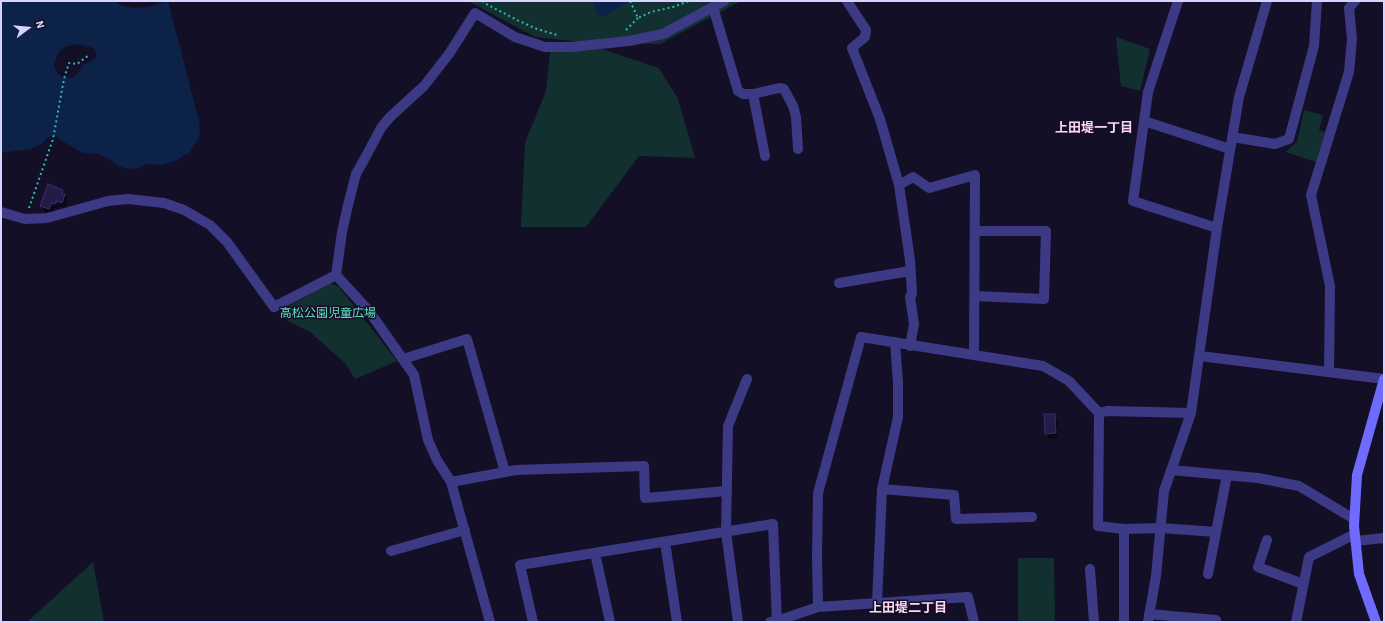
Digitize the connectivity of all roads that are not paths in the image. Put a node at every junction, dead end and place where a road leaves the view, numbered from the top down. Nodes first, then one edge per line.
1 (724, 1) edge
2 (847, 1) edge
3 (1178, 1) edge
4 (1267, 1) edge
5 (1317, 1) edge
6 (1355, 1) edge
7 (713, 7) junction
8 (753, 94) junction
9 (1144, 121) junction
10 (1232, 137) junction
11 (798, 149) dead end
12 (1230, 149) junction
13 (766, 156) dead end
14 (899, 185) junction
15 (1, 212) edge
16 (1217, 228) junction
17 (975, 231) junction
18 (910, 271) junction
19 (336, 275) junction
20 (838, 283) dead end
21 (975, 296) junction
22 (895, 342) junction
23 (910, 346) junction
24 (974, 355) junction
25 (1200, 356) junction
26 (404, 359) junction
27 (1329, 372) junction
28 (747, 379) dead end
29 (1384, 379) edge
30 (1099, 413) junction
31 (1191, 413) junction
32 (1171, 470) junction
33 (505, 472) junction
34 (1227, 475) junction
35 (451, 482) junction
36 (882, 489) junction
37 (727, 490) junction
38 (1032, 517) dead end
39 (1354, 519) junction
40 (1161, 528) junction
41 (1124, 529) junction
42 (464, 530) junction
43 (726, 532) junction
44 (1216, 532) junction
45 (1384, 538) edge
46 (1353, 539) junction
47 (1267, 540) dead end
48 (665, 542) junction
49 (391, 551) dead end
50 (595, 553) junction
51 (1090, 569) dead end
52 (1208, 574) dead end
53 (1303, 584) junction
54 (877, 603) junction
55 (818, 607) junction
56 (1148, 618) edge
57 (1216, 620) dead end
58 (490, 622) edge
59 (534, 622) edge
60 (610, 622) edge
61 (677, 622) edge
62 (738, 622) edge
63 (775, 622) edge
64 (974, 622) edge
65 (1094, 622) edge
66 (1124, 622) edge
67 (1296, 622) edge
68 (1376, 622) edge

1 - 7 street
2 - 14 street
3 - 9 street
4 - 10 street
5 - 10 street
6 - 27 street
7 - 8 street
7 - 19 street
8 - 11 street
8 - 13 street
9 - 12 street
9 - 16 street
10 - 12 street
12 - 16 street
14 - 17 street
14 - 18 street
15 - 19 street
16 - 25 street
17 - 21 street
17 - 21 street
18 - 20 street
18 - 23 street
19 - 26 street
21 - 24 street
22 - 23 street
22 - 36 street
22 - 55 street
23 - 24 street
24 - 30 street
25 - 27 street
25 - 31 street
26 - 33 street
26 - 35 street
27 - 29 street
28 - 37 street
29 - 39 street
30 - 31 street
30 - 41 street
31 - 32 street
32 - 34 street
32 - 40 street
33 - 35 street
33 - 37 street
34 - 39 street
34 - 44 street
35 - 42 street
36 - 38 street
36 - 54 street
37 - 43 street
39 - 46 street
40 - 41 street
40 - 44 street
40 - 56 street
41 - 66 street
42 - 49 street
42 - 58 street
43 - 48 street
43 - 62 street
43 - 63 street
44 - 52 street
45 - 46 street
46 - 53 street
46 - 68 street
47 - 53 street
48 - 50 street
48 - 61 street
50 - 59 street
50 - 60 street
51 - 65 street
53 - 67 street
54 - 55 street
54 - 64 street
55 - 63 street
56 - 57 street

